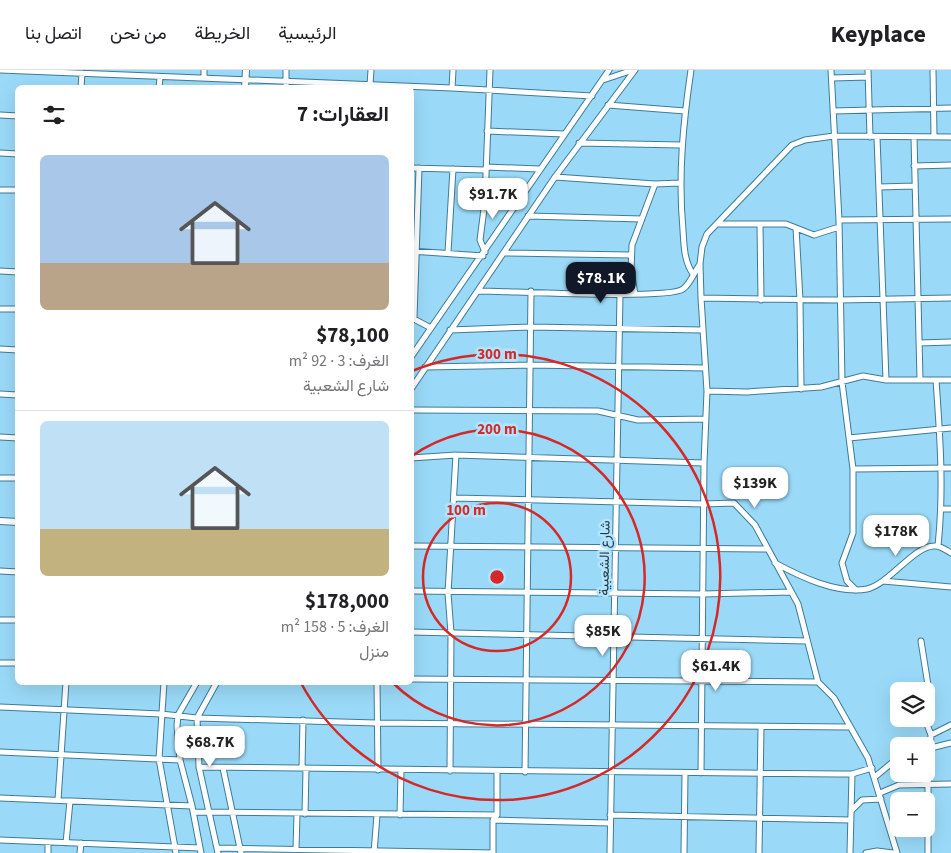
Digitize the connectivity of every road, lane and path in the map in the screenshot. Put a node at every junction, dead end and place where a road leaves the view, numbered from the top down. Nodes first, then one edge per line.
1 (0, 70) edge
2 (204, 70) edge
3 (246, 70) edge
4 (286, 70) edge
5 (371, 70) edge
6 (453, 70) edge
7 (490, 70) edge
8 (608, 70) edge
9 (635, 70) edge
10 (691, 70) edge
11 (832, 70) edge
12 (868, 70) edge
13 (933, 70) edge
14 (38, 71) edge
15 (122, 72) edge
16 (82, 73) junction
17 (160, 77) junction
18 (868, 77) junction
19 (204, 78) junction
20 (832, 78) junction
21 (246, 80) junction
22 (602, 80) junction
23 (286, 84) edge
24 (81, 85) edge
25 (159, 85) edge
26 (245, 85) edge
27 (370, 85) joint
28 (414, 87) edge
29 (452, 88) junction
30 (488, 91) junction
31 (592, 96) junction
32 (608, 105) junction
33 (868, 108) junction
34 (934, 108) junction
35 (951, 108) edge
36 (685, 111) junction
37 (832, 111) junction
38 (0, 116) edge
39 (15, 116) edge
40 (487, 131) junction
41 (564, 134) junction
42 (834, 136) junction
43 (934, 136) junction
44 (870, 137) junction
45 (877, 137) junction
46 (914, 137) junction
47 (951, 137) edge
48 (579, 143) junction
49 (681, 145) junction
50 (0, 153) edge
51 (15, 154) edge
52 (951, 165) edge
53 (914, 166) junction
54 (414, 168) edge
55 (420, 168) junction
56 (486, 169) junction
57 (539, 169) junction
58 (453, 170) junction
59 (555, 177) junction
60 (680, 183) junction
61 (655, 184) junction
62 (915, 186) junction
63 (879, 187) junction
64 (0, 190) edge
65 (15, 190) edge
66 (485, 201) junction
67 (514, 205) junction
68 (528, 216) junction
69 (642, 219) junction
70 (880, 219) junction
71 (916, 219) junction
72 (951, 219) edge
73 (839, 220) junction
74 (717, 224) junction
75 (760, 224) junction
76 (839, 227) junction
77 (796, 228) junction
78 (414, 251) edge
79 (448, 252) junction
80 (504, 253) junction
81 (484, 254) junction
82 (630, 255) junction
83 (700, 264) junction
84 (0, 271) edge
85 (15, 272) edge
86 (693, 274) junction
87 (478, 290) junction
88 (531, 291) junction
89 (620, 294) junction
90 (635, 294) junction
91 (701, 298) junction
92 (951, 298) edge
93 (918, 299) junction
94 (760, 300) junction
95 (800, 300) junction
96 (839, 300) junction
97 (883, 300) junction
98 (0, 309) edge
99 (15, 309) edge
100 (414, 319) edge
101 (531, 327) junction
102 (430, 328) junction
103 (620, 328) junction
104 (450, 330) junction
105 (702, 330) junction
106 (951, 342) edge
107 (919, 343) junction
108 (0, 349) edge
109 (15, 350) edge
110 (414, 352) edge
111 (531, 365) junction
112 (425, 367) junction
113 (619, 367) junction
114 (705, 368) junction
115 (920, 379) junction
116 (886, 380) junction
117 (936, 380) junction
118 (951, 380) edge
119 (842, 382) junction
120 (414, 384) edge
121 (801, 389) junction
122 (707, 391) junction
123 (0, 394) edge
124 (15, 395) edge
125 (414, 410) edge
126 (529, 410) junction
127 (617, 415) junction
128 (706, 419) junction
129 (951, 428) edge
130 (940, 429) junction
131 (0, 437) edge
132 (15, 438) edge
133 (849, 438) junction
134 (456, 456) junction
135 (414, 458) edge
136 (528, 458) junction
137 (617, 460) junction
138 (704, 463) junction
139 (942, 468) junction
140 (951, 468) edge
141 (853, 469) junction
142 (0, 478) edge
143 (15, 478) edge
144 (454, 498) junction
145 (528, 500) junction
146 (616, 502) junction
147 (704, 504) junction
148 (942, 509) junction
149 (951, 509) edge
150 (0, 521) edge
151 (15, 522) edge
152 (414, 546) edge
153 (527, 546) junction
154 (938, 546) junction
155 (616, 547) junction
156 (450, 548) junction
157 (703, 548) junction
158 (768, 549) junction
159 (951, 553) edge
160 (775, 563) junction
161 (0, 571) edge
162 (15, 572) edge
163 (883, 581) junction
164 (951, 587) edge
165 (856, 590) junction
166 (414, 591) edge
167 (527, 592) junction
168 (790, 592) junction
169 (448, 593) junction
170 (615, 593) junction
171 (703, 594) junction
172 (0, 620) edge
173 (15, 620) edge
174 (414, 632) edge
175 (451, 633) junction
176 (526, 635) junction
177 (614, 636) junction
178 (702, 638) junction
179 (807, 641) junction
180 (921, 641) dead end
181 (0, 663) edge
182 (15, 663) edge
183 (414, 679) edge
184 (450, 680) junction
185 (526, 681) junction
186 (613, 682) junction
187 (702, 682) junction
188 (818, 682) junction
189 (928, 682) edge
190 (66, 685) edge
191 (164, 685) edge
192 (195, 685) edge
193 (215, 685) edge
194 (377, 685) edge
195 (0, 708) edge
196 (64, 710) junction
197 (161, 714) junction
198 (178, 715) junction
199 (196, 718) junction
200 (303, 720) junction
201 (450, 722) junction
202 (376, 723) junction
203 (526, 723) junction
204 (612, 724) junction
205 (951, 725) edge
206 (702, 726) junction
207 (761, 727) junction
208 (850, 727) junction
209 (928, 727) edge
210 (931, 735) joint
211 (951, 743) edge
212 (935, 747) edge
213 (0, 752) edge
214 (61, 755) junction
215 (159, 759) junction
216 (180, 760) junction
217 (890, 764) edge
218 (199, 767) junction
219 (223, 768) junction
220 (872, 768) junction
221 (304, 769) junction
222 (378, 770) junction
223 (401, 770) junction
224 (450, 771) junction
225 (497, 771) junction
226 (525, 772) junction
227 (611, 773) junction
228 (686, 773) junction
229 (701, 773) junction
230 (760, 773) junction
231 (852, 774) junction
232 (876, 776) junction
233 (928, 784) junction
234 (951, 784) edge
235 (880, 793) junction
236 (0, 798) edge
237 (881, 799) junction
238 (58, 800) junction
239 (70, 801) junction
240 (166, 804) junction
241 (193, 809) junction
242 (852, 810) junction
243 (209, 812) junction
244 (233, 812) junction
245 (297, 814) junction
246 (305, 814) junction
247 (377, 815) junction
248 (400, 815) junction
249 (610, 815) junction
250 (685, 817) junction
251 (495, 818) junction
252 (760, 819) junction
253 (851, 820) junction
254 (610, 823) junction
255 (0, 840) edge
256 (48, 842) junction
257 (66, 843) junction
258 (81, 843) junction
259 (296, 849) junction
260 (175, 850) edge
261 (200, 850) edge
262 (218, 851) edge
263 (240, 851) edge
264 (307, 852) edge
265 (374, 852) edge
266 (456, 852) edge
267 (48, 853) edge
268 (80, 853) edge
269 (493, 853) edge
270 (610, 853) edge
271 (684, 853) edge
272 (759, 853) edge
273 (850, 853) edge
274 (866, 853) edge
275 (893, 853) edge
276 (897, 853) edge
277 (928, 853) edge

1 - 14 street
2 - 19 street
3 - 21 street
4 - 23 street
5 - 27 street
6 - 29 street
7 - 30 street
8 - 22 street
9 - 22 street
9 - 32 street
10 - 36 street
11 - 20 street
12 - 18 street
13 - 34 street
14 - 16 street
15 - 16 street
15 - 17 street
16 - 24 street
17 - 19 street
17 - 25 street
18 - 20 street
18 - 33 street
19 - 21 street
20 - 37 street
21 - 23 street
21 - 26 street
22 - 31 street
23 - 27 street
28 - 29 street
29 - 30 street
30 - 31 street
30 - 40 street
31 - 41 street
32 - 36 street
32 - 48 street
33 - 34 street
33 - 37 street
33 - 44 street
34 - 35 street
34 - 43 street
36 - 49 street
37 - 42 street
38 - 39 street
40 - 41 street
40 - 56 street
41 - 57 street
42 - 44 street
42 - 73 street
42 - 74 street
43 - 46 street
43 - 47 street
44 - 45 street
45 - 46 street
45 - 63 street
46 - 53 street
48 - 49 street
48 - 59 street
49 - 60 street
50 - 51 street
52 - 53 street
53 - 62 street
54 - 55 street
55 - 58 street
55 - 78 street
56 - 57 street
56 - 58 street
56 - 66 street
57 - 67 street
58 - 79 street
59 - 61 street
59 - 68 street
60 - 61 street
60 - 86 street
61 - 69 street
62 - 63 street
62 - 71 street
63 - 70 street
64 - 65 street
66 - 67 street
66 - 81 street
67 - 81 street
68 - 69 street
68 - 80 street
69 - 82 street
70 - 71 street
70 - 73 street
70 - 97 street
71 - 72 street
71 - 93 street
73 - 76 street
74 - 75 street
74 - 83 street
75 - 77 street
75 - 94 street
76 - 77 street
76 - 96 street
77 - 95 street
78 - 79 street
79 - 81 street
80 - 82 street
80 - 87 street
81 - 102 street
82 - 90 street
83 - 86 street
83 - 91 street
84 - 85 street
86 - 90 street
87 - 88 street
87 - 104 street
88 - 89 street
88 - 101 street
89 - 90 street
89 - 103 street, شارع الشعبية
91 - 94 street
91 - 105 street
92 - 93 street
93 - 97 street
93 - 107 street
94 - 95 street
95 - 96 street
95 - 121 street
96 - 97 street
96 - 119 street
97 - 116 street
98 - 99 street
100 - 102 street
101 - 103 street
101 - 104 street
101 - 111 street
102 - 110 street
103 - 105 street
103 - 113 street, شارع الشعبية
104 - 112 street
105 - 114 street
106 - 107 street
107 - 115 street
108 - 109 street
111 - 112 street
111 - 113 street
111 - 126 street
112 - 120 street
113 - 114 street
113 - 127 street, شارع الشعبية
114 - 122 street
115 - 116 street
115 - 117 street
116 - 119 street
117 - 118 street
117 - 130 street
119 - 121 street
119 - 133 street
121 - 122 street
122 - 128 street
123 - 124 street
125 - 126 street
126 - 127 street
126 - 136 street
127 - 128 street
127 - 137 street, شارع الشعبية
128 - 138 street
129 - 130 street
130 - 133 street
130 - 139 street
131 - 132 street
133 - 141 street
134 - 135 street
134 - 136 street
134 - 144 street
136 - 137 street
136 - 145 street
137 - 138 street
137 - 146 street, شارع الشعبية
138 - 147 street
139 - 140 street
139 - 141 street
139 - 148 street
141 - 165 street
142 - 143 street
144 - 145 street
144 - 156 street
145 - 146 street
145 - 153 street
146 - 147 street
146 - 155 street, شارع الشعبية
147 - 157 street
147 - 158 street
148 - 149 street
148 - 154 street
150 - 151 street
152 - 156 street
153 - 155 street
153 - 156 street
153 - 167 street
154 - 159 street
154 - 163 street
155 - 157 street
155 - 170 street, شارع الشعبية
156 - 169 street
157 - 158 street
157 - 171 street
158 - 160 street
160 - 165 street
160 - 168 street
161 - 162 street
163 - 164 street
163 - 165 street
166 - 169 street
167 - 169 street
167 - 170 street
167 - 176 street
168 - 171 street
168 - 179 street
169 - 175 street
170 - 171 street
170 - 177 street, شارع الشعبية
171 - 178 street
172 - 173 street
174 - 175 street
175 - 176 street
175 - 184 street
176 - 177 street
176 - 185 street
177 - 178 street
177 - 186 street, شارع الشعبية
178 - 179 street
178 - 187 street
179 - 188 street
180 - 189 street
181 - 182 street
183 - 184 street
184 - 185 street
184 - 201 street
185 - 186 street
185 - 203 street
186 - 187 street
186 - 204 street, شارع الشعبية
187 - 188 street
187 - 206 street
188 - 208 street
190 - 196 street
191 - 197 street
192 - 198 street
193 - 199 street
194 - 202 street
195 - 196 street
196 - 197 street
196 - 214 street
197 - 198 street
197 - 215 street
198 - 199 street
198 - 216 street
199 - 200 street
199 - 218 street
200 - 202 street
200 - 221 street
201 - 202 street
201 - 203 street
201 - 224 street
202 - 222 street
203 - 204 street
203 - 226 street
204 - 206 street
204 - 227 street, شارع الشعبية
205 - 210 street
206 - 207 street
206 - 229 street
207 - 208 street
207 - 230 street
208 - 220 street
209 - 210 street
211 - 212 street
213 - 214 street
214 - 215 street
214 - 238 street
215 - 216 street
215 - 240 street
216 - 241 street
217 - 232 street
218 - 219 street
218 - 243 street
219 - 221 street
219 - 244 street
220 - 231 street
220 - 232 street
221 - 222 street
221 - 246 street
222 - 223 street
223 - 224 street
223 - 248 street
224 - 225 street
225 - 226 street
225 - 251 street
226 - 227 street
227 - 228 street
227 - 249 street, شارع الشعبية
228 - 229 street
228 - 250 street
229 - 230 street
230 - 231 street
230 - 252 street
231 - 242 street
232 - 235 street
233 - 234 street
233 - 235 street
233 - 277 street
235 - 237 street
236 - 238 street
237 - 242 street
237 - 276 street
238 - 239 street
239 - 240 street
239 - 257 street
240 - 241 street
240 - 260 street
241 - 243 street
241 - 261 street
242 - 253 street
243 - 244 street
243 - 262 street
244 - 245 street
244 - 263 street
245 - 246 street
245 - 259 street
246 - 247 street
247 - 248 street
247 - 265 street
248 - 251 street
249 - 250 street
249 - 254 street, شارع الشعبية
250 - 252 street
250 - 271 street
251 - 254 street
251 - 269 street
252 - 253 street
252 - 272 street
253 - 273 street
254 - 270 street, شارع الشعبية
255 - 256 street
256 - 257 street
256 - 267 street
257 - 258 street
258 - 260 street
258 - 268 street
259 - 263 street
259 - 264 street
260 - 261 street
262 - 263 street
264 - 265 street
265 - 266 street
266 - 269 street
274 - 275 street

